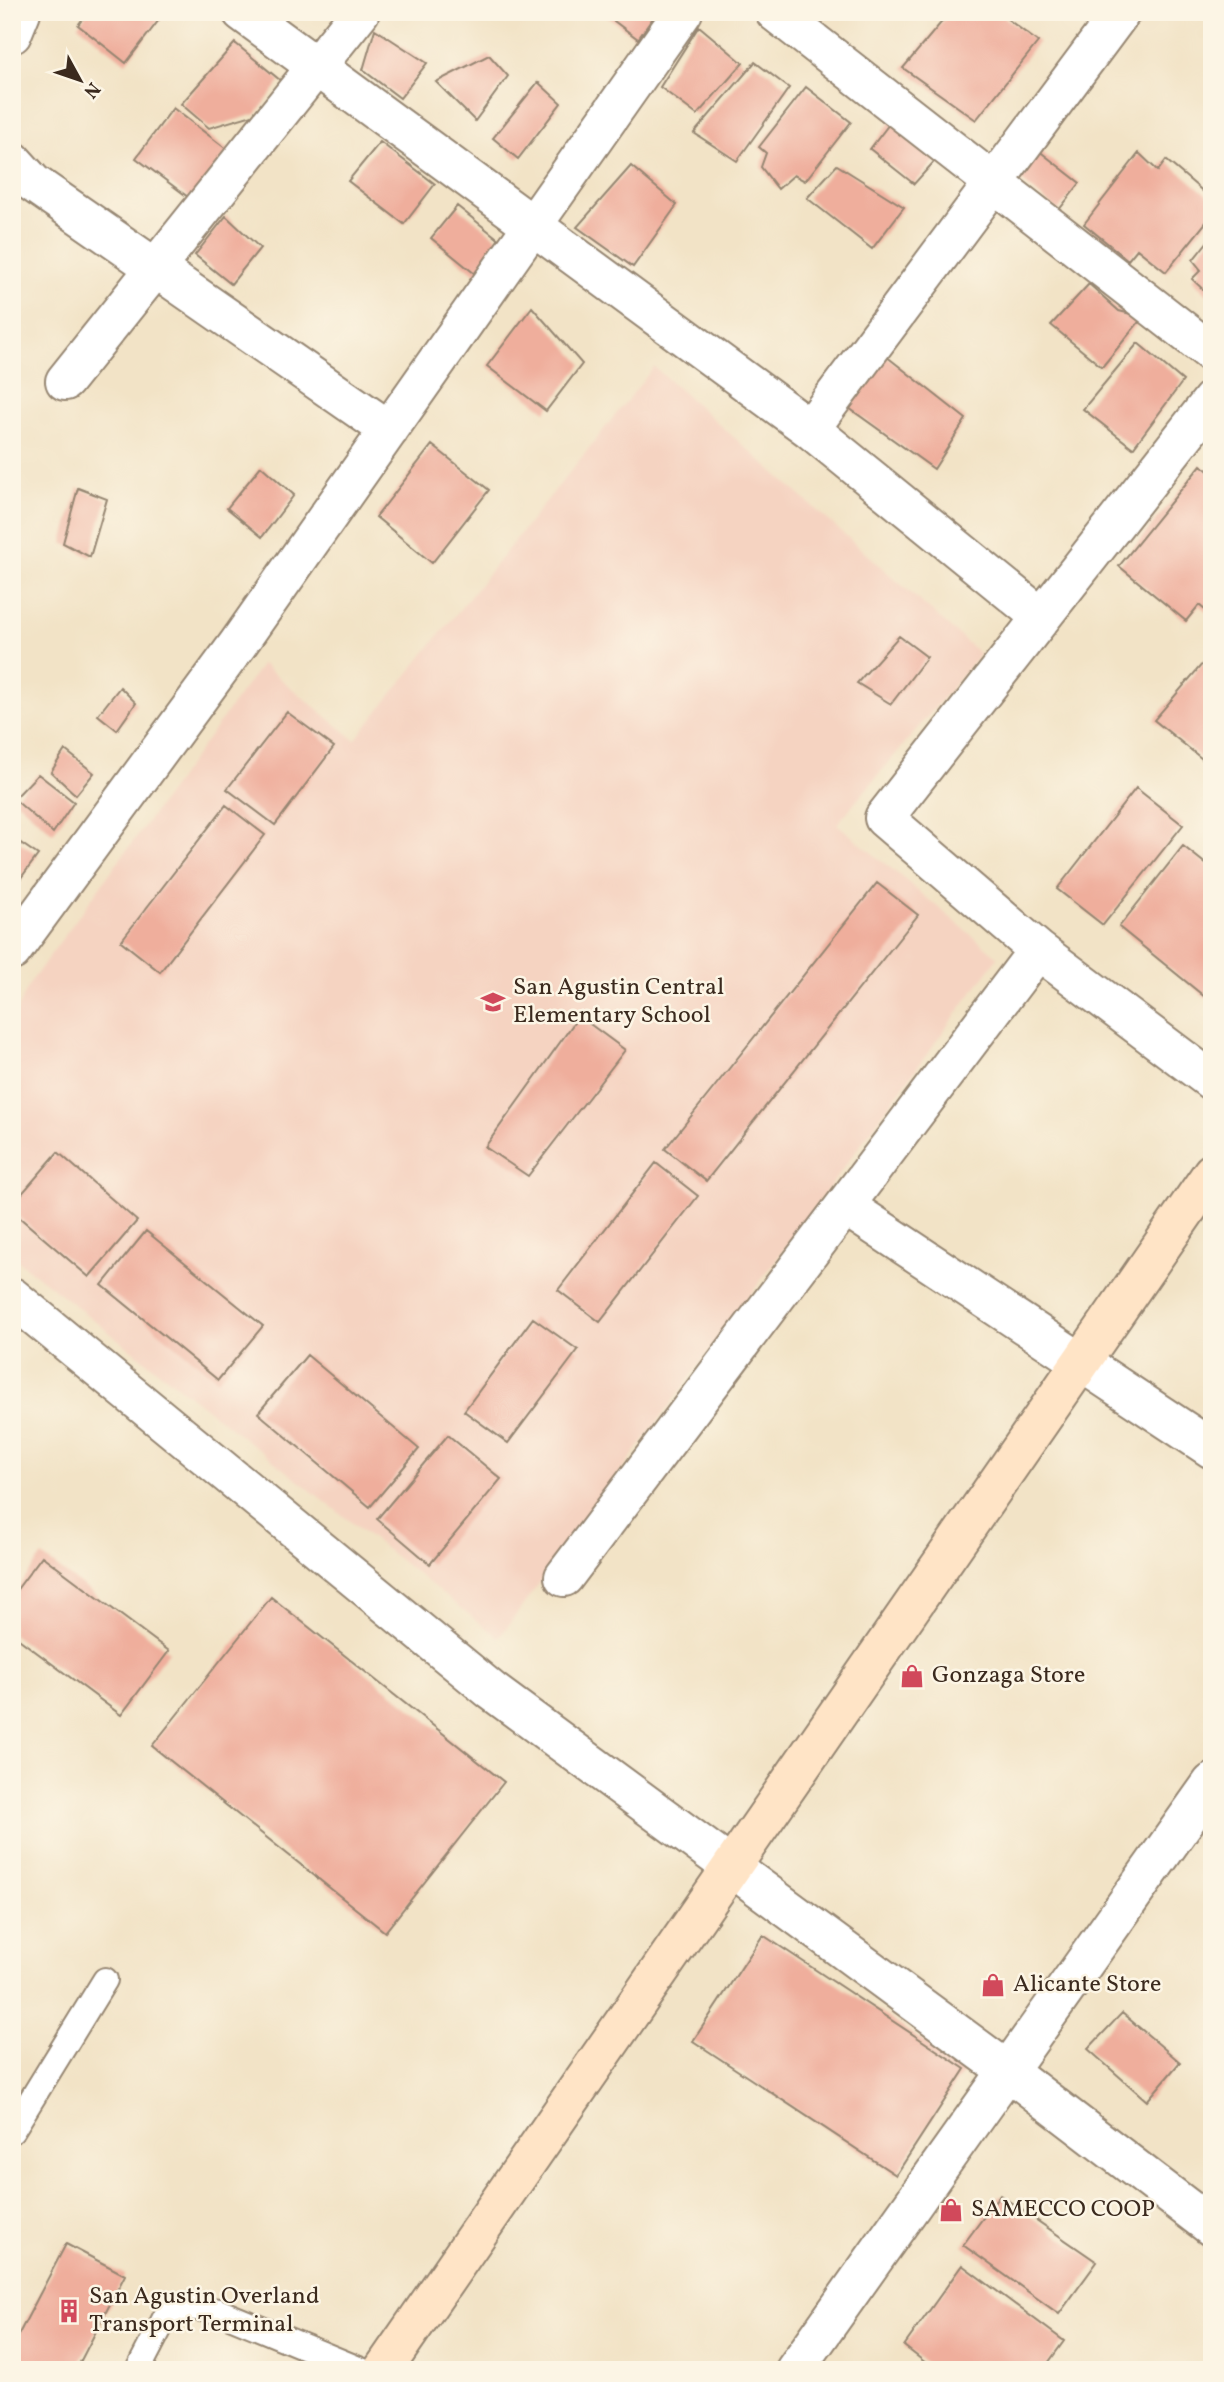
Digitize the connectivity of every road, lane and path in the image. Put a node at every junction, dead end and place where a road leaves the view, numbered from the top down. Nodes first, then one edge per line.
1 (22, 12) edge
2 (242, 12) edge
3 (360, 12) edge
4 (683, 12) edge
5 (775, 12) edge
6 (1121, 12) edge
7 (12, 34) edge
8 (315, 68) junction
9 (12, 160) edge
10 (994, 184) junction
11 (532, 227) junction
12 (156, 268) junction
13 (1212, 353) edge
14 (65, 381) dead end
15 (1212, 400) edge
16 (810, 429) junction
17 (389, 430) junction
18 (1041, 617) junction
19 (1038, 950) junction
20 (12, 951) edge
21 (1212, 1082) edge
22 (1212, 1173) edge
23 (845, 1206) junction
24 (12, 1297) edge
25 (1081, 1363) junction
26 (1212, 1450) edge
27 (564, 1577) dead end
28 (1212, 1783) edge
29 (732, 1866) junction
30 (105, 1980) dead end
31 (1008, 2071) junction
32 (12, 2131) edge
33 (1212, 2227) edge
34 (138, 2370) edge
35 (361, 2370) edge
36 (383, 2370) edge
37 (795, 2370) edge

1 - 7 street
2 - 8 street
3 - 8 street
4 - 11 street
5 - 10 street
6 - 10 street
8 - 11 street
8 - 12 street
9 - 12 street
10 - 13 street
10 - 16 street
11 - 16 street
11 - 17 street
12 - 14 street
12 - 17 street
15 - 18 street
16 - 18 street
17 - 20 street
18 - 19 street
19 - 21 street
19 - 23 street
22 - 25 street
23 - 25 street
23 - 27 street
24 - 29 street
25 - 26 street
25 - 29 street
28 - 31 street
29 - 31 street
29 - 36 street
30 - 32 lane
31 - 33 street
31 - 37 street
34 - 35 lane

